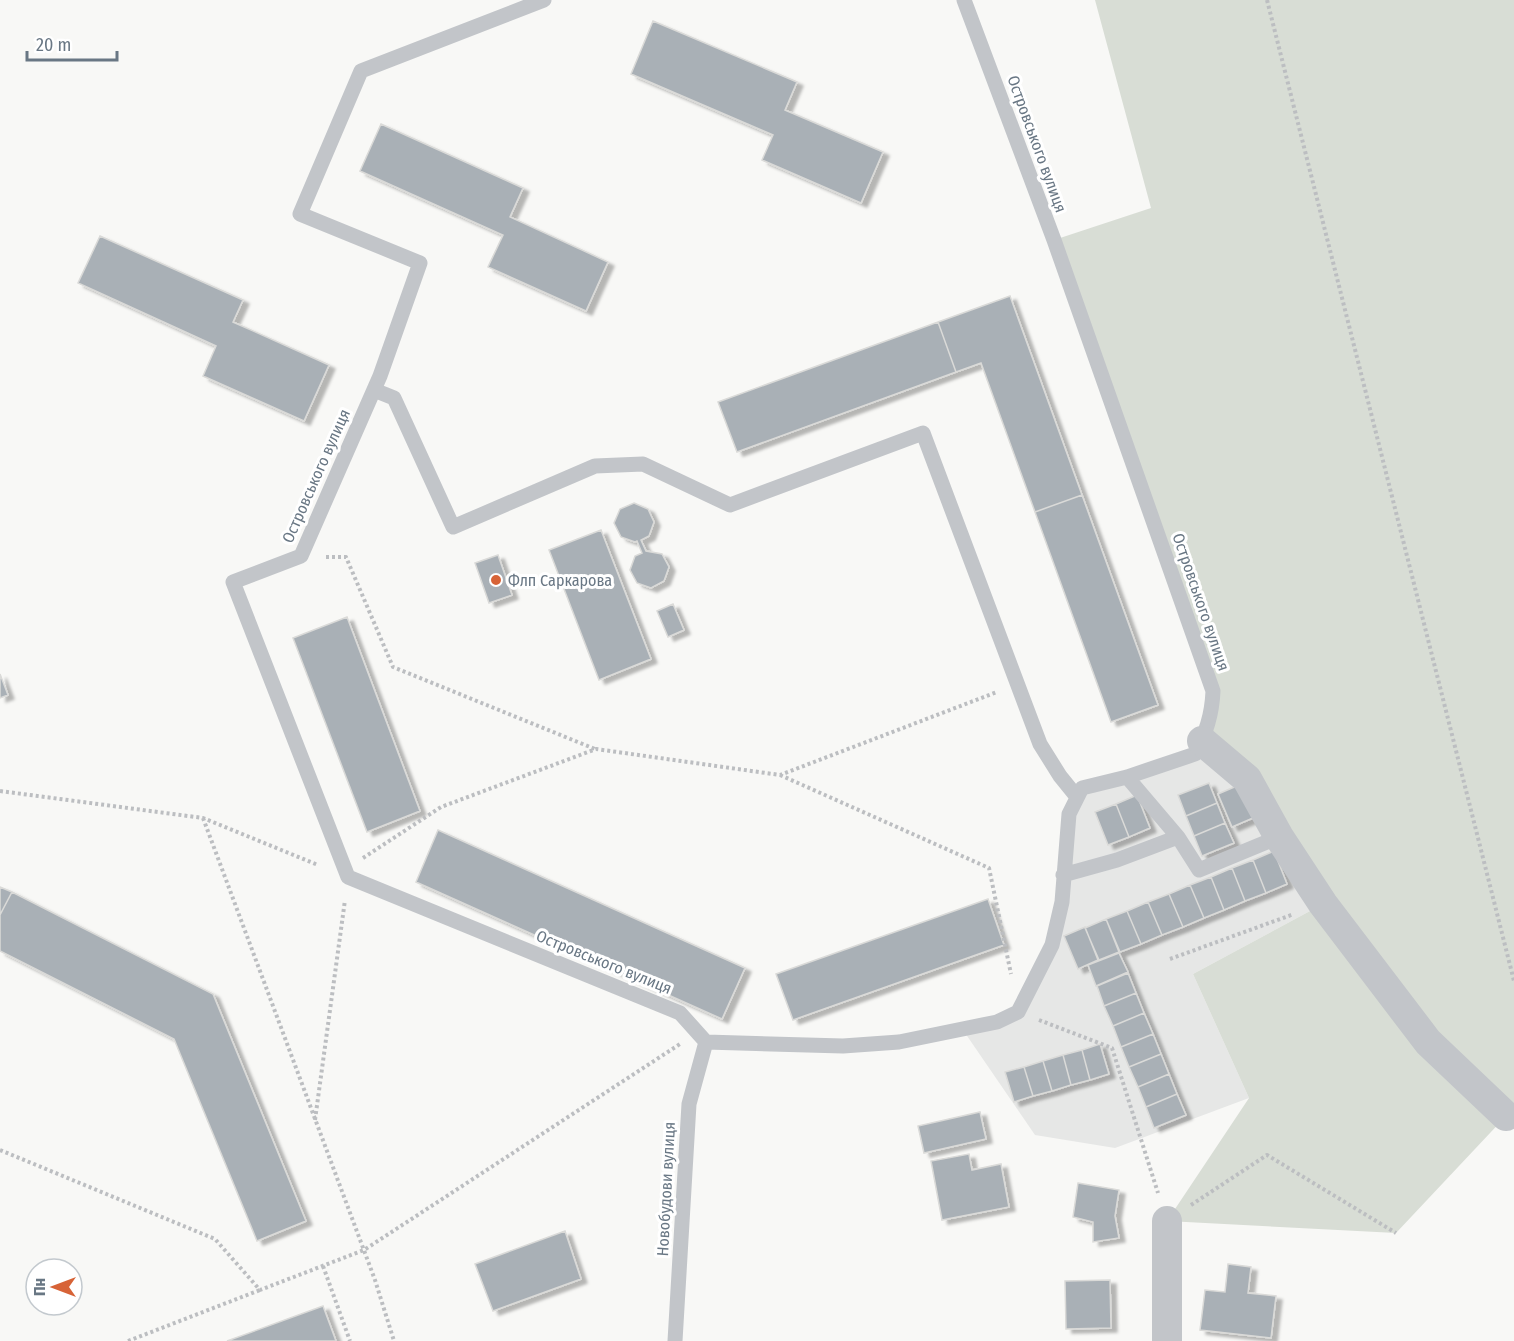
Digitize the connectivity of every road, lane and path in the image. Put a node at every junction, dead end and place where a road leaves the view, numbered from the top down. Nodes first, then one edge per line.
1 (544, 0) edge
2 (964, 0) edge
3 (1266, 0) edge
4 (374, 390) junction
5 (301, 556) junction
6 (1017, 685) junction
7 (1202, 741) junction
8 (596, 749) junction
9 (780, 775) junction
10 (1127, 777) junction
11 (0, 791) edge
12 (1077, 797) junction
13 (203, 818) junction
14 (1178, 837) junction
15 (1279, 837) junction
16 (346, 873) junction
17 (1063, 875) junction
18 (1323, 904) junction
19 (1170, 959) dead end
20 (1514, 981) edge
21 (1018, 1012) junction
22 (702, 1037) junction
23 (1506, 1116) dead end
24 (315, 1120) junction
25 (0, 1150) edge
26 (1167, 1221) junction
27 (1396, 1233) dead end
28 (364, 1250) junction
29 (323, 1266) junction
30 (260, 1290) junction
31 (128, 1341) edge
32 (350, 1341) edge
33 (394, 1341) edge
34 (675, 1341) edge
35 (1167, 1341) edge

1 - 4 lane, Островського вулиця
2 - 7 lane, Островського вулиця
3 - 20 path
4 - 5 lane, Островського вулиця
4 - 6 lane
5 - 8 path
5 - 16 lane, Островського вулиця
6 - 9 path
6 - 12 lane
7 - 10 lane
7 - 15 street
8 - 9 path
8 - 16 path
9 - 21 path
10 - 12 lane
10 - 14 lane
11 - 13 path
12 - 17 lane
13 - 16 path
13 - 24 path
14 - 15 lane
14 - 17 lane
15 - 18 street
16 - 22 lane, Островського вулиця
16 - 24 path
17 - 21 lane
18 - 19 path
18 - 23 street
21 - 22 lane
21 - 26 path
22 - 28 path
22 - 34 lane, Новобудови вулиця
24 - 28 path
25 - 30 path
26 - 27 path
26 - 35 street
28 - 29 path
28 - 33 path
29 - 30 path
29 - 32 path
30 - 31 path

